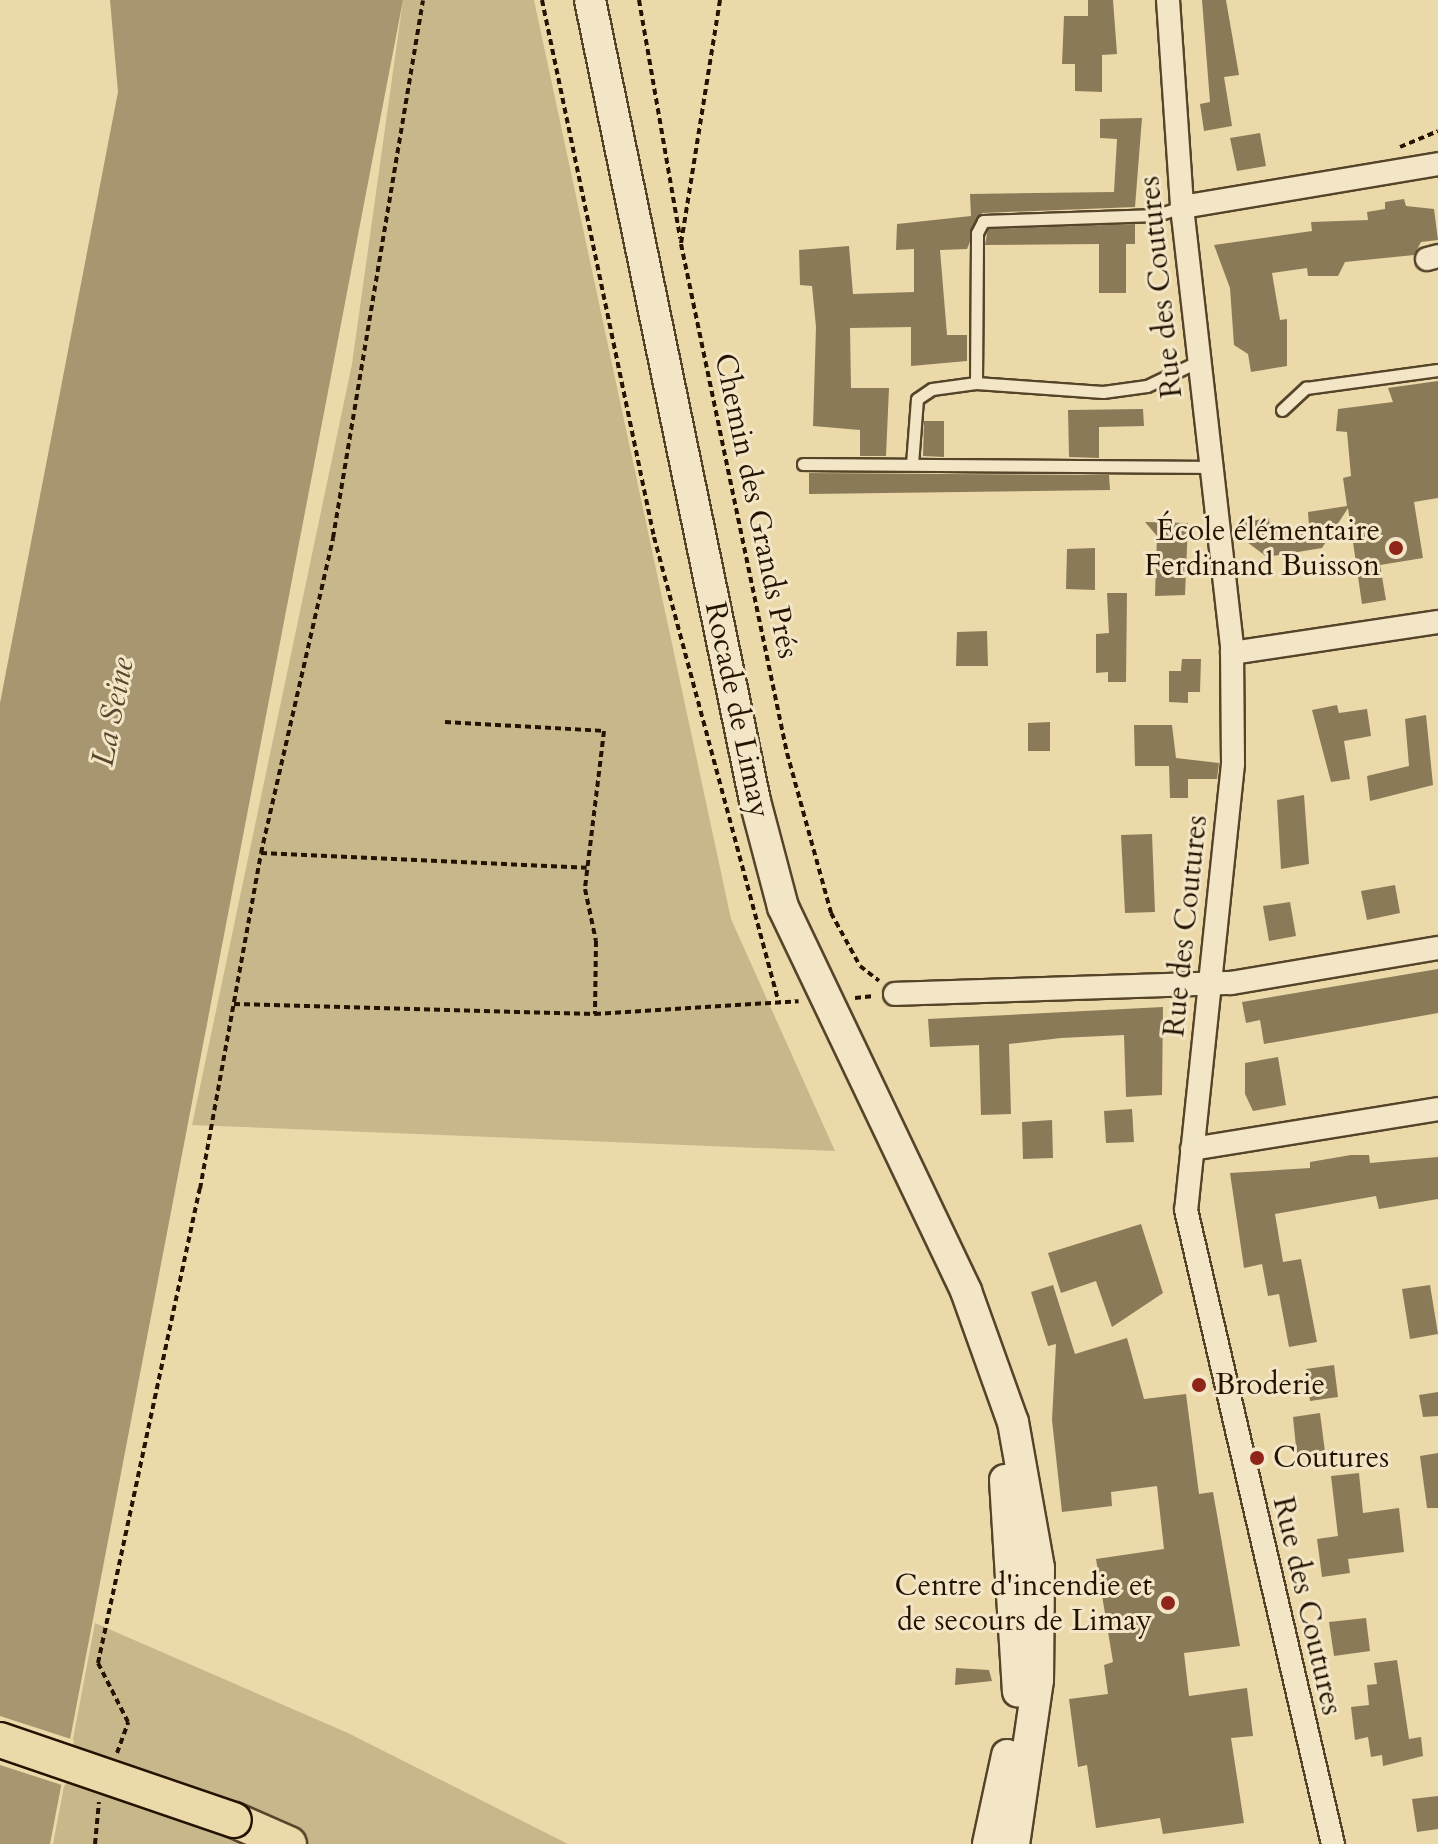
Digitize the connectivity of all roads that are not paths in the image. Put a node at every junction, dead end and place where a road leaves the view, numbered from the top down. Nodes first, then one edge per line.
1 (590, 0) edge
2 (1168, 0) edge
3 (1438, 164) edge
4 (1182, 207) junction
5 (1199, 361) junction
6 (1438, 370) edge
7 (976, 383) junction
8 (1282, 410) dead end
9 (803, 464) dead end
10 (912, 464) junction
11 (1213, 467) junction
12 (1438, 622) edge
13 (1232, 653) junction
14 (1438, 948) edge
15 (1209, 982) junction
16 (895, 994) road end
17 (1438, 1109) edge
18 (1192, 1149) junction
19 (995, 1383) junction
20 (0, 1740) edge
21 (289, 1844) edge
22 (988, 1844) edge
23 (1014, 1844) edge
24 (1333, 1844) edge

1 - 19 main road, Rocade de Limay
2 - 4 street, Rue des Coutures
3 - 4 street
4 - 5 street, Rue des Coutures
4 - 7 lane
5 - 7 lane
5 - 11 street, Rue des Coutures
6 - 8 lane
7 - 10 lane
9 - 10 lane
10 - 11 lane
11 - 13 street, Rue des Coutures
12 - 13 street
13 - 15 street, Rue des Coutures
14 - 15 street
15 - 16 street
15 - 18 street, Rue des Coutures
17 - 18 street
18 - 24 street, Rue des Coutures
19 - 22 main road, Rocade de Limay
19 - 23 main road, Rocade de Limay
20 - 21 main road, bridge

